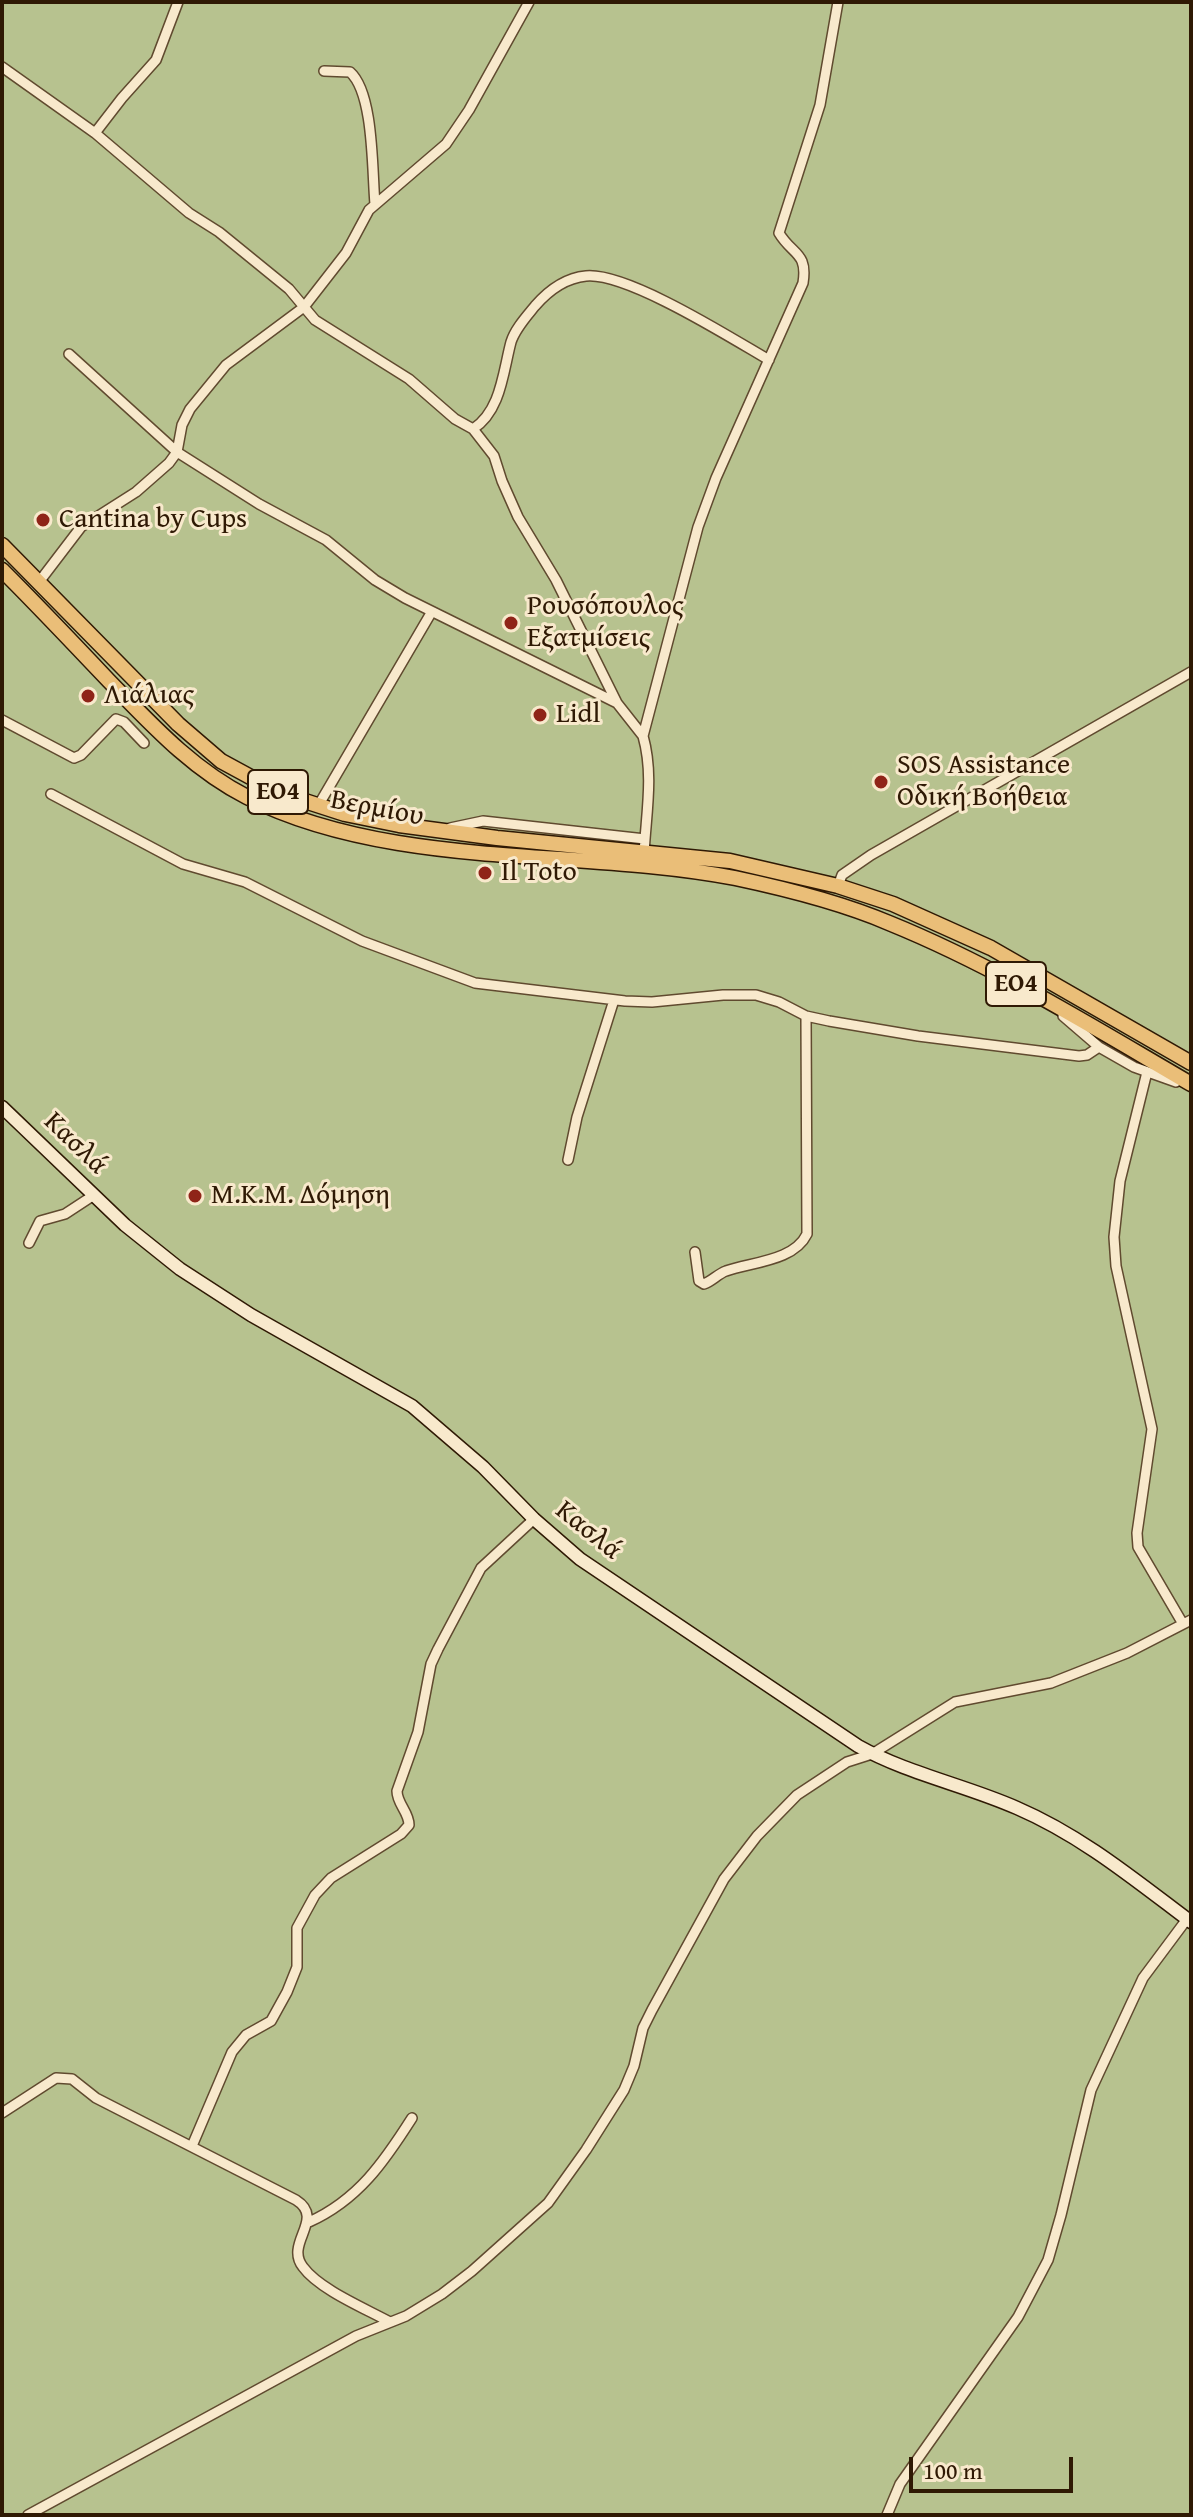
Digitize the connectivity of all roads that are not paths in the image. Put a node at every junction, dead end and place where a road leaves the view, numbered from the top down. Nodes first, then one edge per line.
1 (178, 2) edge
2 (529, 2) edge
3 (838, 2) edge
4 (2, 67) edge
5 (324, 71) dead end
6 (95, 133) junction
7 (375, 204) junction
8 (304, 307) junction
9 (69, 354) dead end
10 (769, 360) junction
11 (473, 429) junction
12 (177, 452) junction
13 (2, 545) edge
14 (2, 570) edge
15 (39, 582) junction
16 (431, 613) junction
17 (1191, 672) edge
18 (617, 703) junction
19 (2, 720) edge
20 (643, 736) junction
21 (144, 743) dead end
22 (51, 794) dead end
23 (318, 806) junction
24 (644, 853) junction
25 (838, 886) junction
26 (1031, 992) junction
27 (614, 1000) junction
28 (806, 1016) junction
29 (1099, 1047) junction
30 (1191, 1063) edge
31 (1147, 1072) junction
32 (1191, 1086) edge
33 (2, 1107) edge
34 (568, 1160) dead end
35 (94, 1195) junction
36 (29, 1243) dead end
37 (695, 1252) dead end
38 (534, 1519) junction
39 (1187, 1622) edge
40 (872, 1754) junction
41 (1189, 1920) edge
42 (2, 2113) edge
43 (412, 2118) dead end
44 (192, 2146) junction
45 (309, 2222) junction
46 (388, 2321) junction
47 (28, 2515) edge
48 (887, 2515) edge

1 - 6 street
2 - 7 street
3 - 10 street
4 - 6 street
5 - 7 street
6 - 8 street
7 - 8 street
8 - 11 street
8 - 12 street
9 - 12 street
10 - 11 street
10 - 20 street
11 - 18 street
12 - 15 street
12 - 16 street
13 - 15 main road, Βερμίου / ΕΟ4
14 - 24 main road, Βερμίου / ΕΟ4
15 - 23 main road, Βερμίου / ΕΟ4
16 - 18 street
16 - 23 street
17 - 25 street
18 - 20 street
19 - 21 street
20 - 24 street
22 - 27 street
23 - 24 main road, Βερμίου / ΕΟ4
24 - 25 main road, Βερμίου / ΕΟ4
24 - 26 main road, Βερμίου / ΕΟ4
25 - 30 main road, ΕΟ4
26 - 29 street
26 - 32 main road, ΕΟ4
27 - 28 street
27 - 34 street
28 - 29 street
28 - 37 street
29 - 31 street
31 - 32 street
31 - 39 street
33 - 35 street, Κασλά
35 - 36 street
35 - 38 street, Κασλά
38 - 40 street, Κασλά
38 - 44 street
39 - 40 street
40 - 41 street, Κασλά
40 - 46 street
41 - 48 street
42 - 44 street
43 - 45 street
44 - 45 street
45 - 46 street
46 - 47 street

